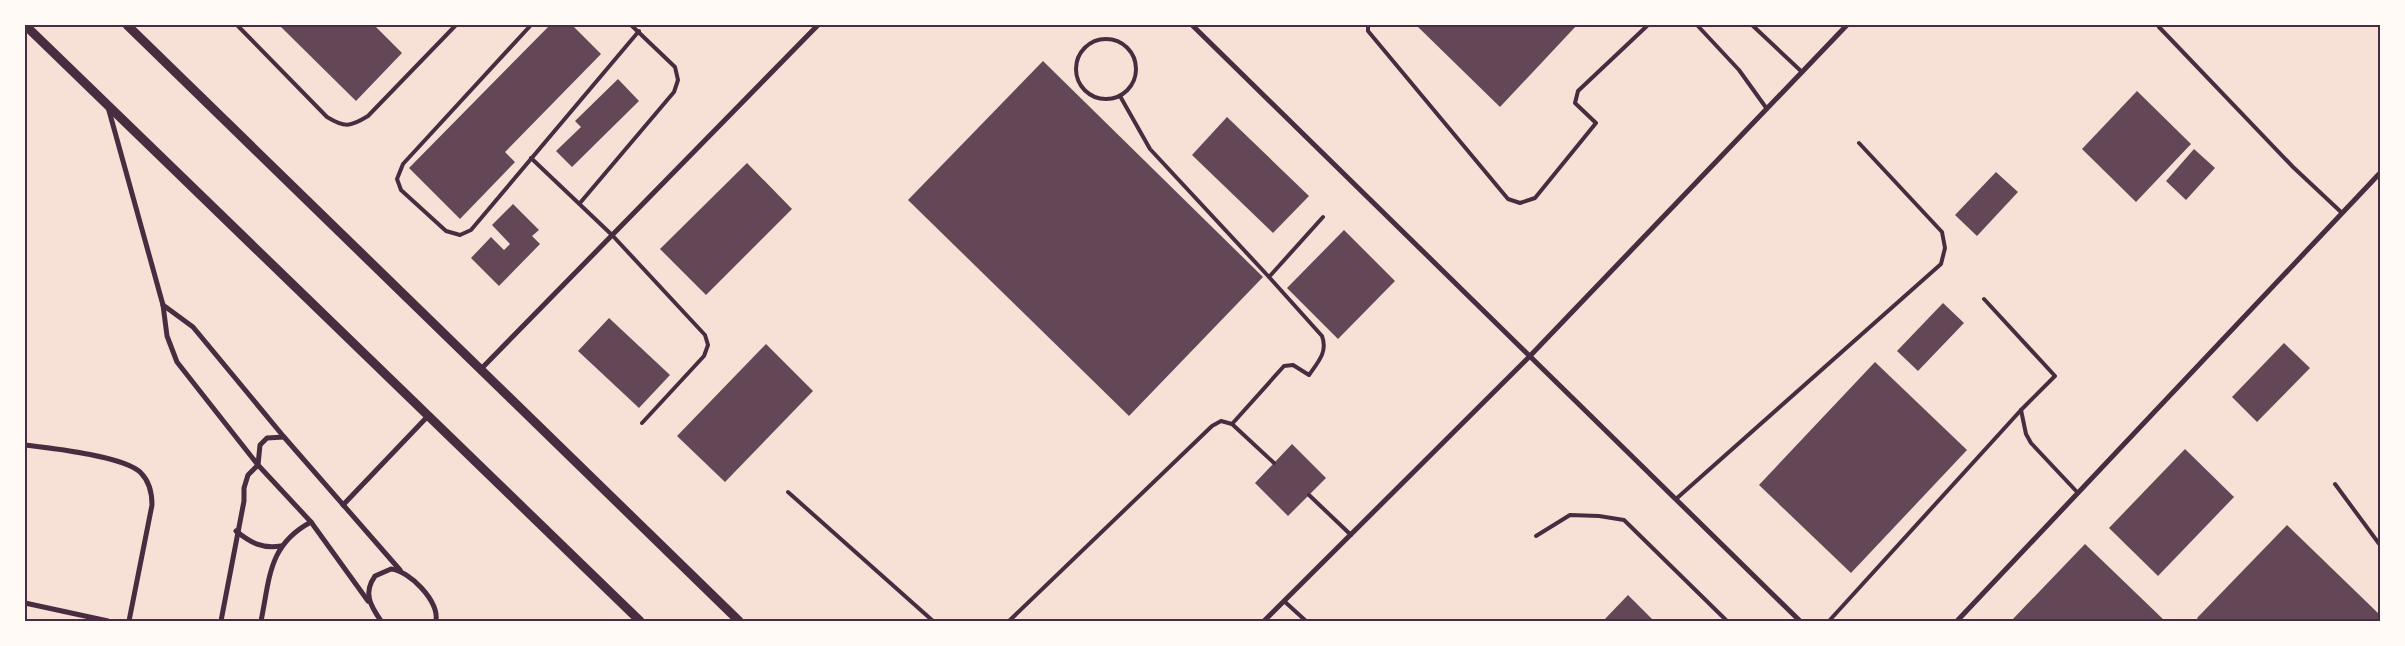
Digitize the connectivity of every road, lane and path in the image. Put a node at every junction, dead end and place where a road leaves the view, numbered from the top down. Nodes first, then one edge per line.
1 (25, 25) edge
2 (127, 25) edge
3 (236, 25) edge
4 (456, 25) edge
5 (531, 25) edge
6 (631, 25) edge
7 (818, 25) edge
8 (1192, 25) edge
9 (1368, 25) edge
10 (1648, 25) edge
11 (1697, 25) edge
12 (1752, 25) edge
13 (1847, 25) edge
14 (2159, 27) dead end
15 (639, 31) junction
16 (1802, 72) junction
17 (1120, 96) junction
18 (108, 107) junction
19 (1767, 109) junction
20 (1859, 143) dead end
21 (531, 158) junction
22 (2380, 172) edge
23 (580, 203) junction
24 (2341, 212) junction
25 (1323, 217) dead end
26 (612, 235) junction
27 (1269, 277) junction
28 (1984, 299) dead end
29 (163, 305) junction
30 (1529, 357) junction
31 (481, 369) junction
32 (2021, 410) junction
33 (428, 416) junction
34 (642, 423) dead end
35 (1232, 424) junction
36 (284, 437) junction
37 (25, 445) edge
38 (1274, 463) dead end
39 (258, 465) junction
40 (2335, 484) dead end
41 (788, 492) dead end
42 (2078, 492) junction
43 (1309, 495) dead end
44 (1676, 499) junction
45 (343, 505) junction
46 (311, 522) junction
47 (236, 531) junction
48 (1351, 534) junction
49 (1536, 536) dead end
50 (2380, 544) edge
51 (281, 546) junction
52 (400, 570) junction
53 (368, 601) junction
54 (1284, 601) junction
55 (25, 603) edge
56 (108, 621) edge
57 (129, 621) edge
58 (221, 621) edge
59 (261, 621) edge
60 (381, 621) edge
61 (436, 621) edge
62 (640, 621) edge
63 (739, 621) edge
64 (933, 621) edge
65 (1009, 621) edge
66 (1264, 621) edge
67 (1306, 621) edge
68 (1727, 621) edge
69 (1800, 621) edge
70 (1829, 621) edge
71 (1958, 621) edge

1 - 18 street
2 - 31 street
3 - 4 lane
5 - 21 lane
6 - 15 lane
7 - 26 street
8 - 30 street
9 - 10 lane
11 - 19 lane
12 - 16 lane
13 - 16 street
14 - 24 lane
15 - 21 lane
15 - 23 lane
16 - 19 street
17 - 17 lane
17 - 27 lane
18 - 29 street
18 - 33 street
19 - 30 street
20 - 44 lane
21 - 23 lane
22 - 24 street
23 - 26 lane
24 - 42 street
25 - 27 lane
26 - 31 street
26 - 34 lane
27 - 35 lane
28 - 32 lane
29 - 36 street
29 - 39 street
30 - 44 street
30 - 48 street
31 - 63 street
32 - 42 lane
32 - 70 lane
33 - 45 street
33 - 62 street
35 - 38 lane
35 - 65 lane
36 - 39 street
36 - 45 street
37 - 57 street
39 - 46 street
39 - 47 street
40 - 50 lane
41 - 64 lane
42 - 71 street
43 - 48 lane
44 - 69 street
45 - 52 street
46 - 51 street
46 - 53 street
47 - 51 street
47 - 58 street
48 - 54 street
49 - 68 lane
51 - 59 street
52 - 53 street
52 - 61 street
53 - 60 street
54 - 66 street
54 - 67 lane
55 - 56 street

